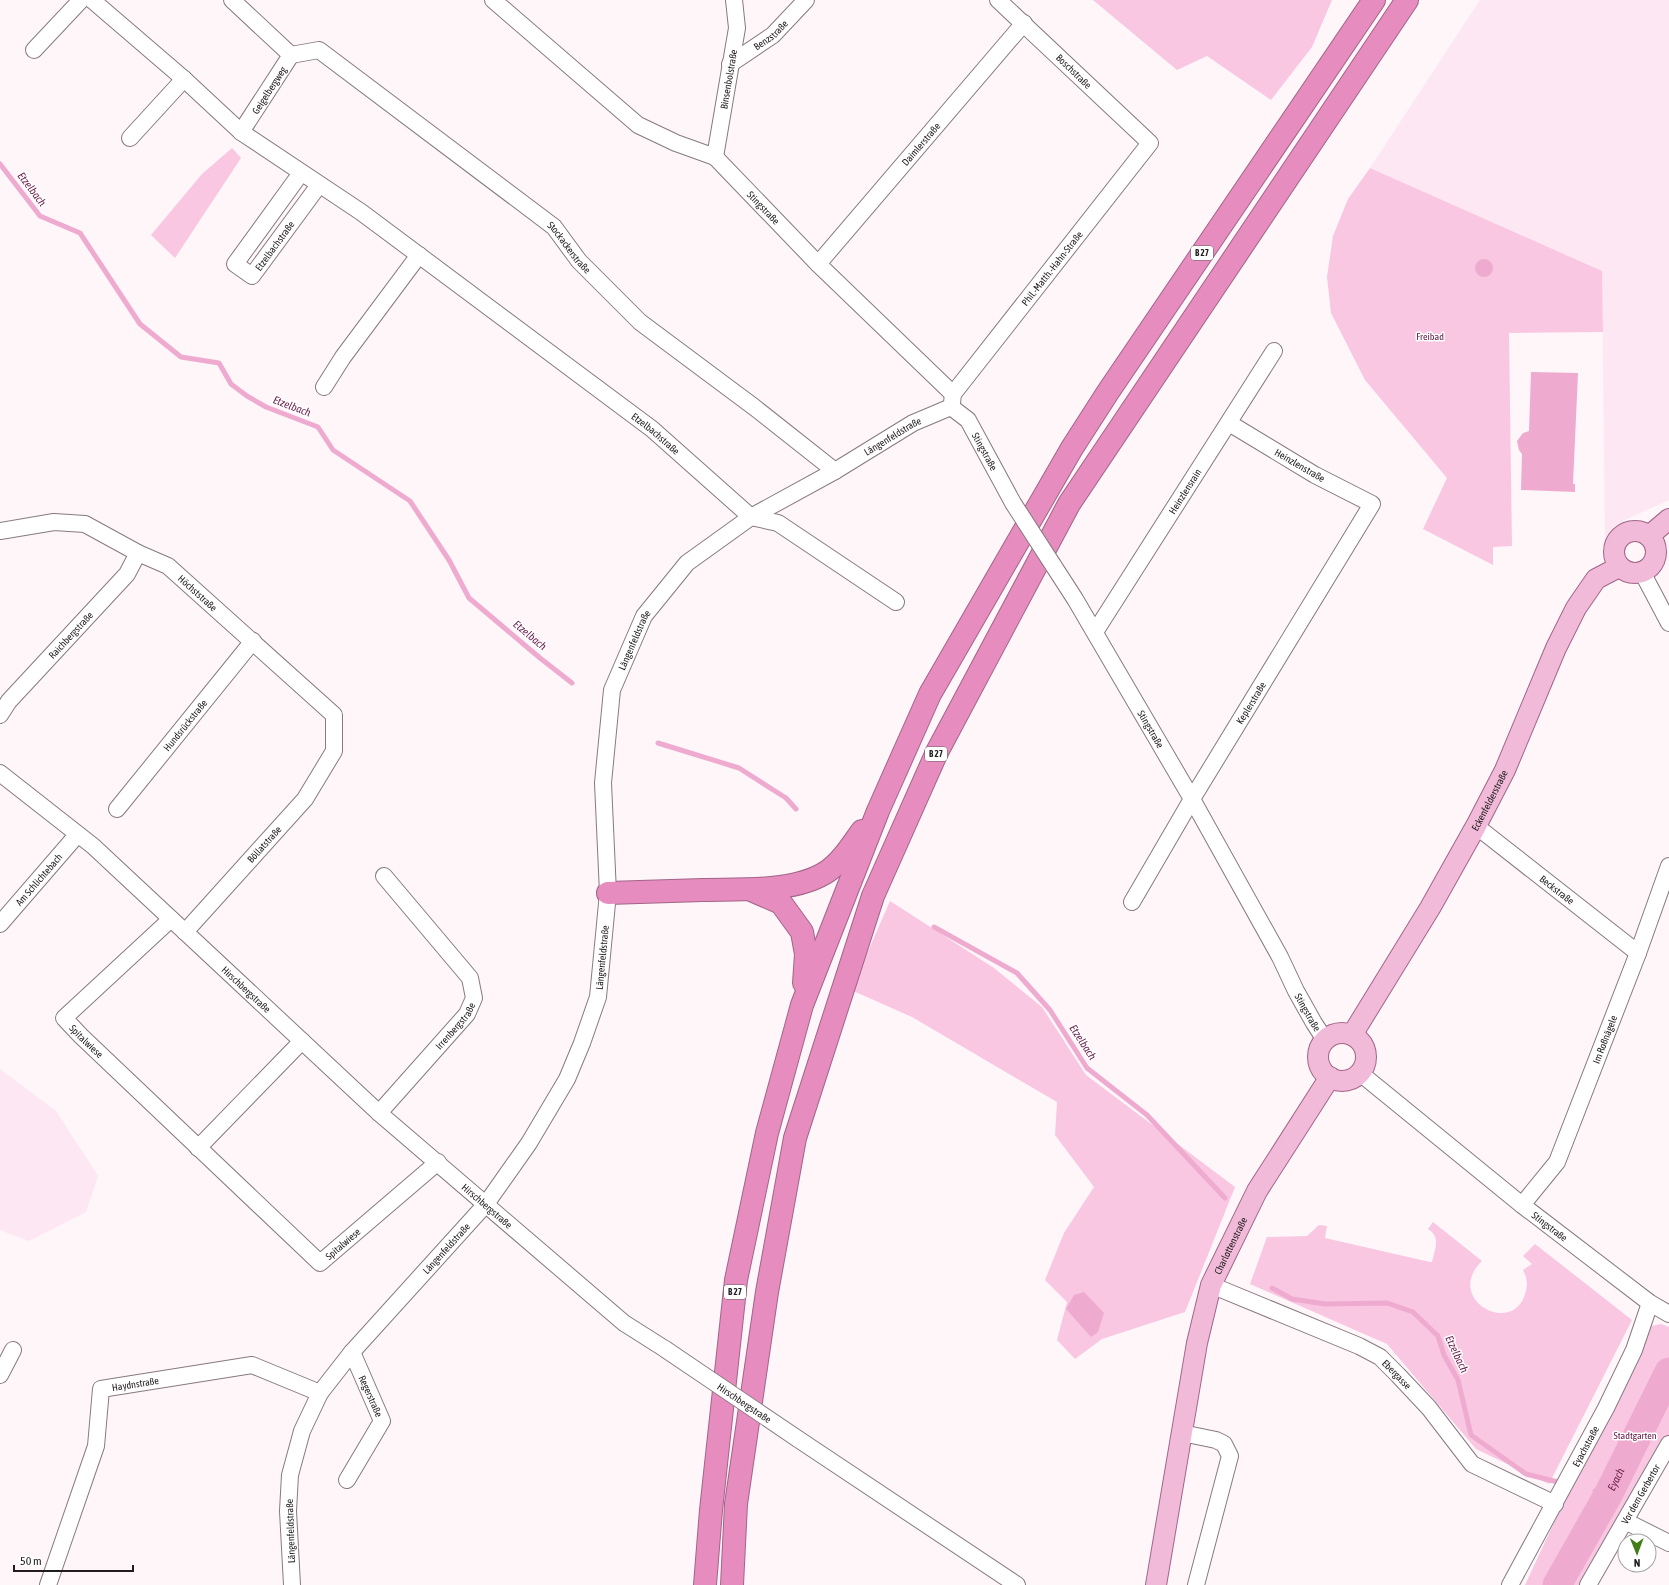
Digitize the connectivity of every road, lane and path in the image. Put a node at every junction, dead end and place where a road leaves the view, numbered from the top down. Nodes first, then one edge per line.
1 (81, 0) edge
2 (92, 0) edge
3 (232, 0) edge
4 (493, 0) edge
5 (734, 0) edge
6 (806, 0) edge
7 (998, 0) edge
8 (1407, 0) edge
9 (1371, 4) edge
10 (1024, 23) junction
11 (34, 50) dead end
12 (291, 55) junction
13 (730, 64) junction
14 (184, 79) junction
15 (241, 132) junction
16 (130, 138) dead end
17 (1150, 143) joint
18 (715, 157) junction
19 (300, 173) junction
20 (319, 185) junction
21 (418, 255) junction
22 (818, 264) junction
23 (1274, 351) dead end
24 (324, 387) dead end
25 (952, 400) junction
26 (1229, 423) junction
27 (835, 471) junction
28 (1372, 504) joint
29 (751, 516) junction
30 (1669, 518) edge
31 (0, 530) edge
32 (1649, 536) junction
33 (138, 553) junction
34 (1619, 567) junction
35 (1642, 572) junction
36 (896, 602) dead end
37 (1669, 623) edge
38 (1095, 632) junction
39 (253, 641) junction
40 (0, 715) edge
41 (334, 751) joint
42 (0, 773) edge
43 (1192, 799) junction
44 (117, 809) dead end
45 (878, 810) junction
46 (1476, 826) junction
47 (77, 835) junction
48 (1669, 866) edge
49 (384, 876) dead end
50 (748, 888) junction
51 (608, 893) junction
52 (1132, 902) dead end
53 (171, 919) junction
54 (0, 924) edge
55 (185, 932) junction
56 (1638, 953) junction
57 (802, 1005) junction
58 (1352, 1035) junction
59 (1325, 1040) junction
60 (302, 1041) junction
61 (1360, 1073) junction
62 (1330, 1077) junction
63 (379, 1113) junction
64 (198, 1148) junction
65 (438, 1162) junction
66 (486, 1204) junction
67 (1522, 1205) junction
68 (1211, 1285) junction
69 (1650, 1303) junction
70 (1667, 1313) edge
71 (13, 1350) dead end
72 (352, 1352) junction
73 (0, 1375) edge
74 (320, 1393) junction
75 (1182, 1433) junction
76 (1669, 1444) edge
77 (347, 1480) dead end
78 (1555, 1504) junction
79 (1625, 1521) junction
80 (1669, 1544) edge
81 (48, 1585) edge
82 (292, 1585) edge
83 (705, 1585) edge
84 (732, 1585) edge
85 (1017, 1585) edge
86 (1156, 1585) edge
87 (1196, 1585) edge
88 (1510, 1585) edge
89 (1588, 1585) edge

1 - 11 street
2 - 14 street, Etzelbachstraße
3 - 12 street, Geigelbergweg
4 - 18 street, Stingstraße
5 - 13 street, Binsenbolstraße
6 - 13 street, Benzstraße
7 - 10 street, Boschstraße
8 - 84 highway, B 27
9 - 45 highway, B 27
10 - 17 street, Boschstraße
10 - 22 street, Daimlerstraße
12 - 15 street, Geigelbergweg
12 - 27 street, Stockackerstraße
13 - 18 street, Binsenbolstraße
14 - 15 street, Etzelbachstraße
14 - 16 street
15 - 19 street, Etzelbachstraße
17 - 25 street, Phil.-Matth.-Hahn-Straße
18 - 22 street, Stingstraße
19 - 20 street, Etzelbachstraße
19 - 20 street, Etzelbachstraße
20 - 21 street, Etzelbachstraße
21 - 24 street
21 - 29 street, Etzelbachstraße
22 - 25 street, Stingstraße
23 - 26 street, Heinzlensrain
25 - 27 street, Längenfeldstraße
25 - 38 street, Stingstraße, bridge
26 - 28 street, Heinzlenstraße
26 - 38 street, Heinzlensrain
27 - 29 street, Längenfeldstraße
28 - 43 street, Keplerstraße
29 - 36 street, Etzelbachstraße
29 - 51 street, Längenfeldstraße
30 - 32 main road
31 - 33 street, Höchststraße
32 - 34 main road
32 - 35 main road
33 - 39 street, Höchststraße
33 - 40 street, Raichbergstraße
34 - 35 main road
34 - 46 main road, Eckenfelderstraße
35 - 37 street
38 - 43 street, Stingstraße
39 - 41 street, Höchststraße
39 - 44 street, Hundsrückstraße
41 - 55 street, Böllatstraße
42 - 47 street, Hirschbergstraße
43 - 52 street, Keplerstraße
43 - 59 street, Stingstraße
45 - 50 highway
45 - 57 highway, B 27
46 - 56 street, Beckstraße
46 - 58 main road, Eckenfelderstraße
47 - 53 street, Hirschbergstraße
47 - 54 street, Am Schlichtebach
48 - 56 street, Im Roßnägele
49 - 63 street, Irrenbergstraße
50 - 51 highway
50 - 57 highway
51 - 66 street, Längenfeldstraße
53 - 55 street, Hirschbergstraße
53 - 64 street, Spitalwiese
55 - 60 street, Hirschbergstraße
56 - 67 street, Im Roßnägele
57 - 83 highway, B 27
58 - 59 main road
58 - 61 main road
59 - 62 main road
60 - 63 street, Hirschbergstraße
60 - 64 street
61 - 62 main road
61 - 67 street, Stingstraße
62 - 68 main road, Charlottenstraße
63 - 65 street, Hirschbergstraße
64 - 65 street, Spitalwiese
65 - 66 street, Hirschbergstraße
66 - 72 street, Längenfeldstraße
66 - 85 street, Hirschbergstraße, bridge
67 - 69 street, Stingstraße
68 - 75 main road, Charlottenstraße
68 - 78 street, Ebergasse
69 - 70 street, Stingstraße
69 - 78 street, Eyachstraße
71 - 73 street
72 - 74 street, Längenfeldstraße
72 - 77 street, Regerstraße
74 - 81 street, Haydnstraße
74 - 82 street, Längenfeldstraße
75 - 86 main road, Charlottenstraße
75 - 87 street
76 - 79 street, Vor dem Gerbertor
78 - 88 street, Eyachstraße
79 - 80 street
79 - 89 street, Vor dem Gerbertor

